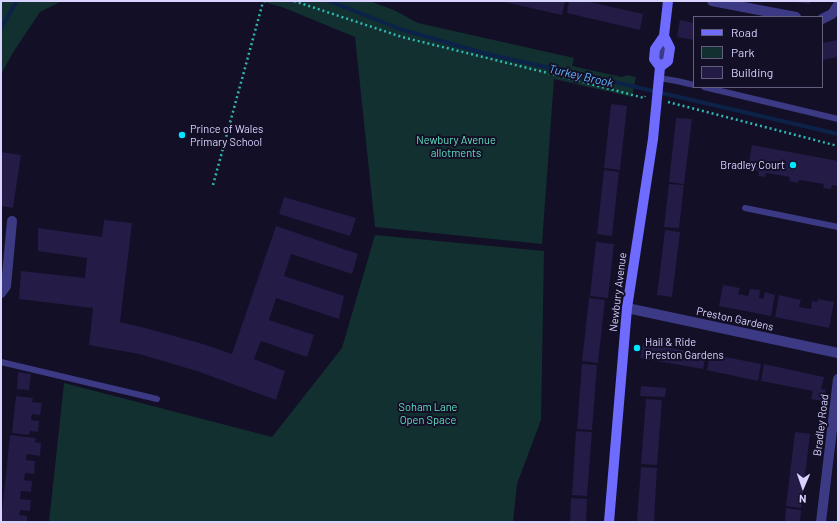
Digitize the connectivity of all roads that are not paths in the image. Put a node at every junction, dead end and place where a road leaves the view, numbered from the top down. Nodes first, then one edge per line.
1 (668, 1) edge
2 (712, 1) edge
3 (838, 5) edge
4 (791, 16) edge
5 (823, 18) edge
6 (664, 36) junction
7 (660, 66) junction
8 (660, 78) junction
9 (693, 84) edge
10 (708, 88) edge
11 (838, 119) edge
12 (745, 208) dead end
13 (12, 221) dead end
14 (838, 227) edge
15 (1, 293) edge
16 (627, 308) junction
17 (838, 353) edge
18 (1, 362) edge
19 (838, 379) edge
20 (157, 399) dead end
21 (609, 522) edge
22 (821, 522) edge

1 - 6 street, Newbury Avenue
2 - 4 street
3 - 5 street
6 - 7 street, Newbury Avenue
6 - 7 street, Newbury Avenue
7 - 8 street, Newbury Avenue
8 - 9 lane
8 - 16 street, Newbury Avenue
10 - 11 lane
12 - 14 lane
13 - 15 street
16 - 17 street, Preston Gardens
16 - 21 street, Newbury Avenue
18 - 20 lane
19 - 22 street, Bradley Road

